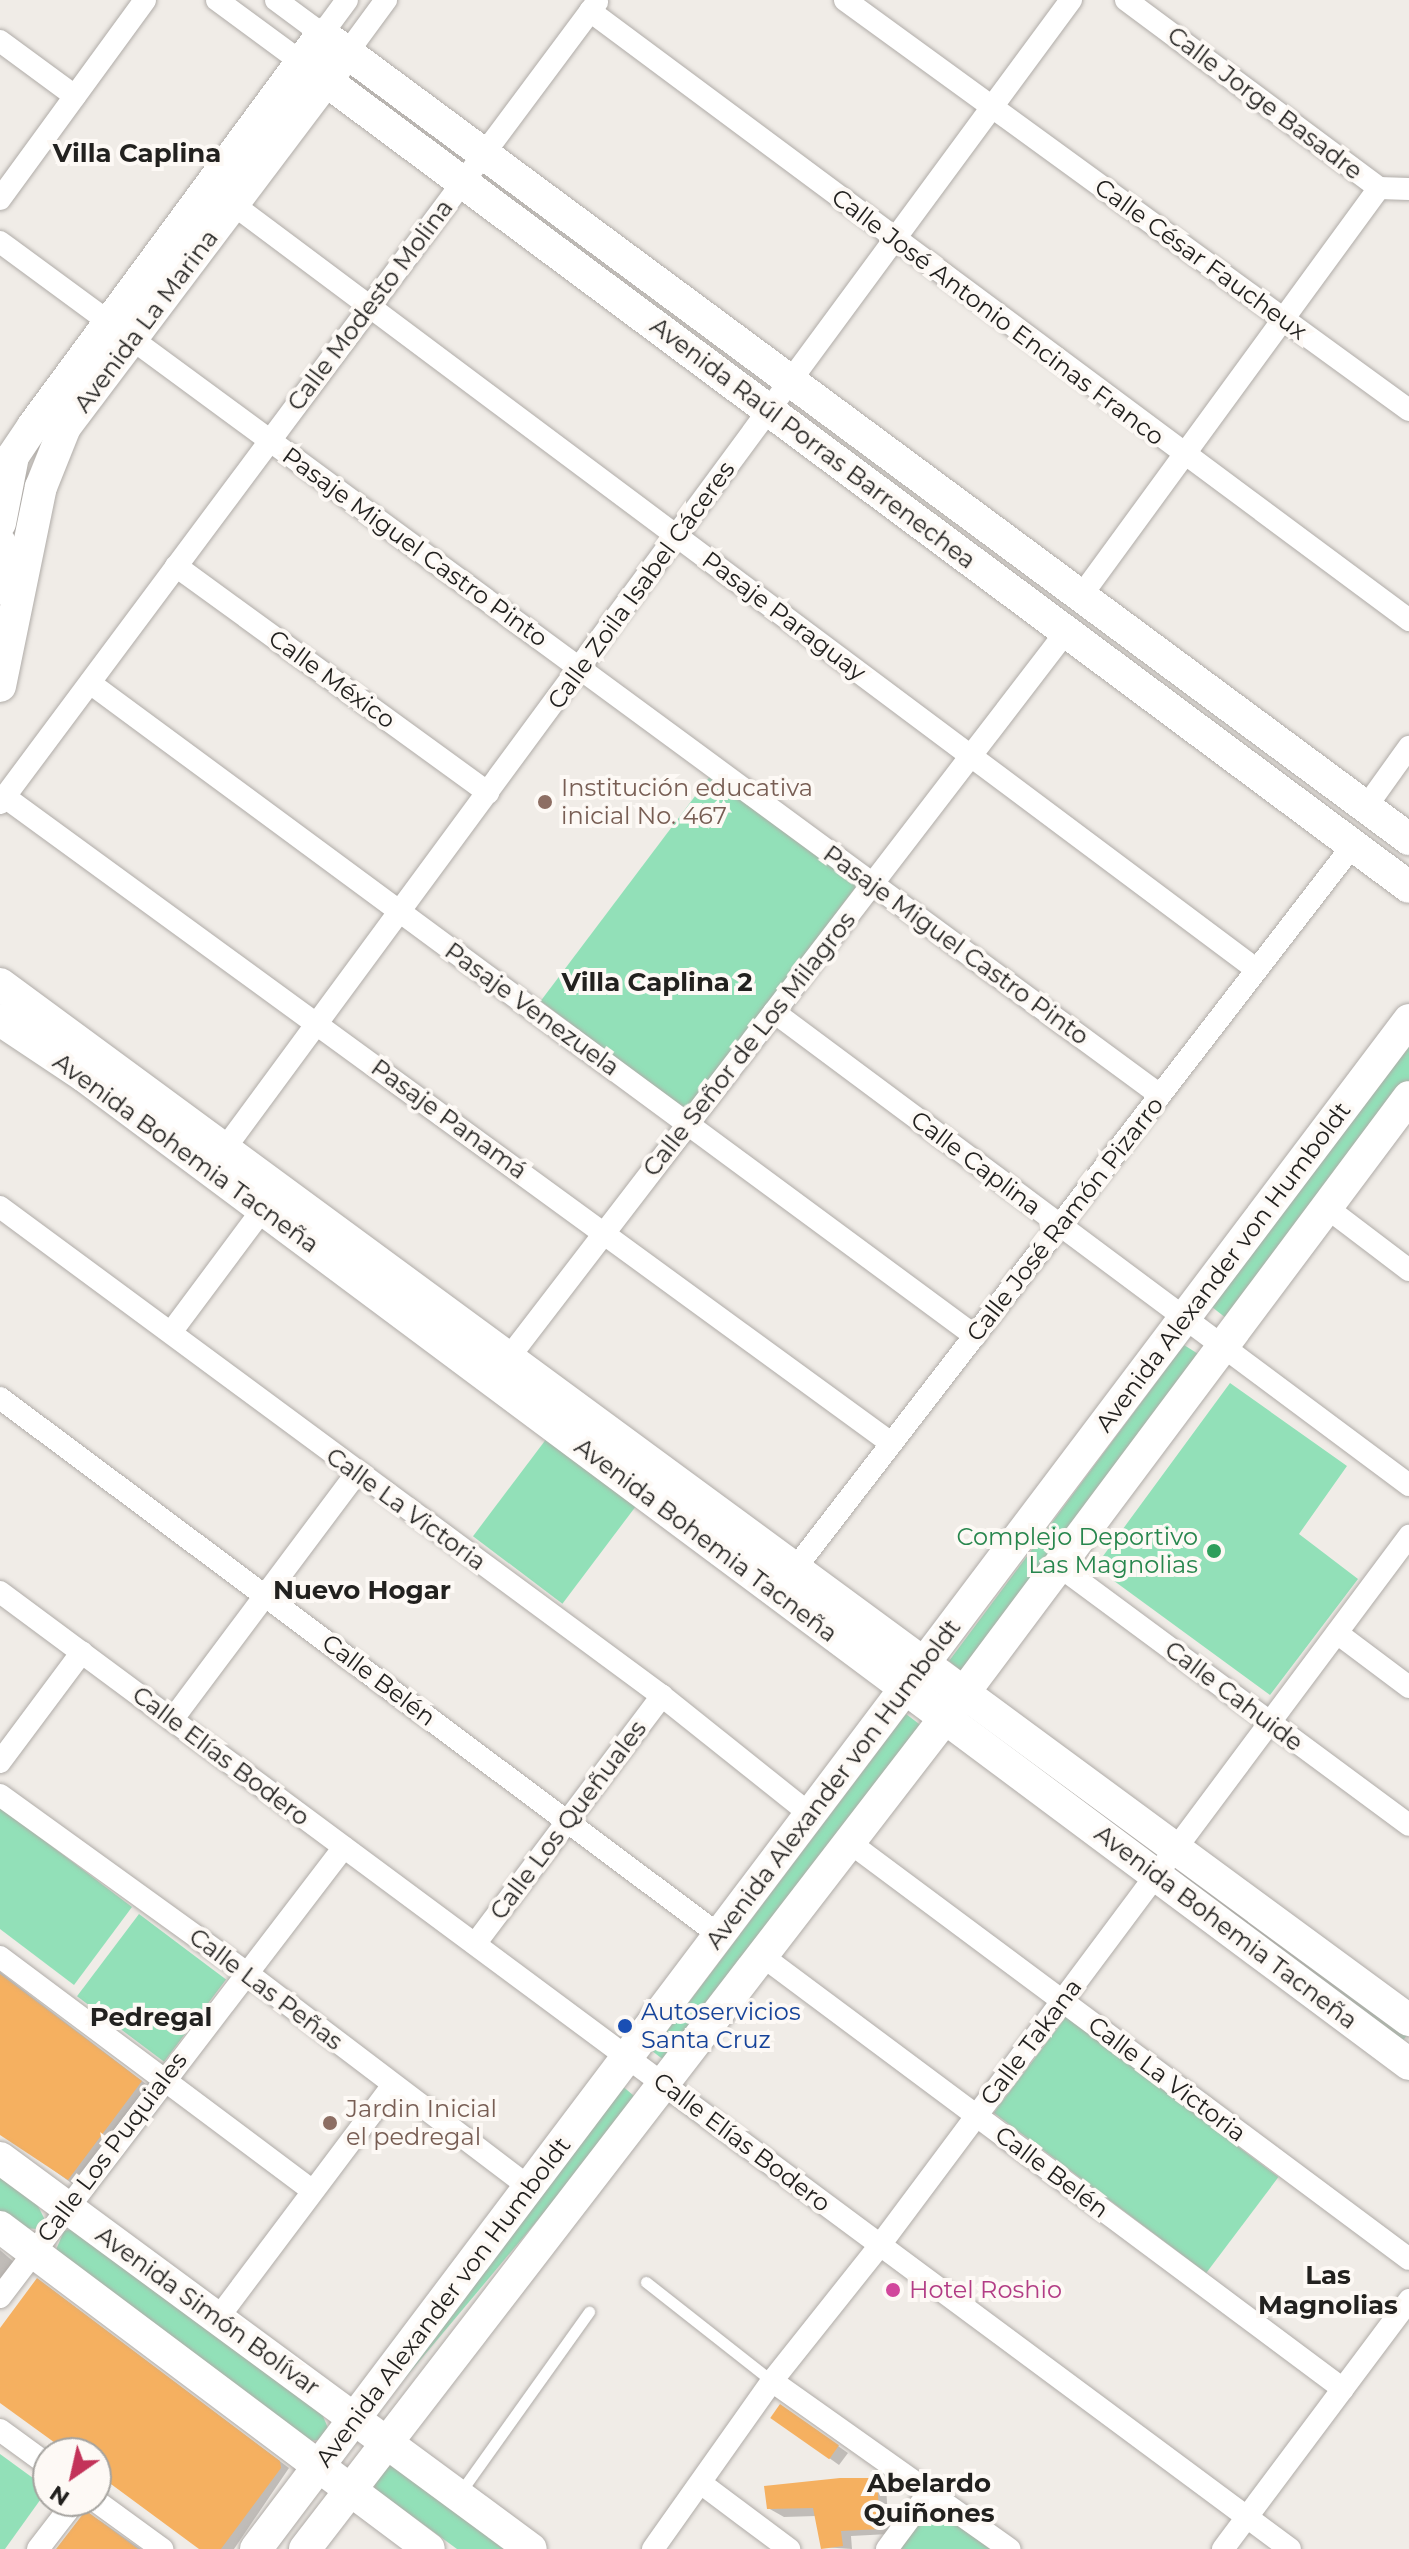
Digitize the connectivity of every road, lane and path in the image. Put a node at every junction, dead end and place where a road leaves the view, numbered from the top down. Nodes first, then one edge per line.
1 (145, 0) edge
2 (217, 0) edge
3 (276, 0) edge
4 (347, 0) edge
5 (386, 0) edge
6 (1071, 0) edge
7 (1126, 0) edge
8 (853, 2) edge
9 (594, 6) edge
10 (0, 41) edge
11 (335, 43) junction
12 (314, 72) junction
13 (75, 96) junction
14 (993, 106) junction
15 (483, 153) junction
16 (462, 182) junction
17 (1379, 188) junction
18 (1409, 189) edge
19 (0, 199) edge
20 (234, 205) junction
21 (896, 239) junction
22 (0, 242) edge
23 (369, 306) junction
24 (1282, 320) junction
25 (122, 331) junction
26 (791, 382) junction
27 (1409, 410) edge
28 (770, 411) junction
29 (270, 440) junction
30 (1183, 456) junction
31 (0, 523) edge
32 (677, 536) junction
33 (176, 566) junction
34 (6, 567) edge
35 (1081, 596) junction
36 (1409, 620) edge
37 (1066, 632) junction
38 (580, 668) junction
39 (90, 683) junction
40 (0, 686) edge
41 (1409, 747) edge
42 (970, 756) junction
43 (488, 793) junction
44 (2, 800) edge
45 (1366, 807) junction
46 (1409, 839) edge
47 (1353, 845) junction
48 (872, 884) junction
49 (1409, 887) edge
50 (400, 912) junction
51 (1257, 970) junction
52 (0, 984) edge
53 (774, 1012) junction
54 (0, 1020) edge
55 (1409, 1020) edge
56 (317, 1025) junction
57 (1160, 1095) junction
58 (1409, 1097) edge
59 (688, 1124) junction
60 (218, 1158) junction
61 (0, 1207) edge
62 (1326, 1207) junction
63 (263, 1209) junction
64 (1060, 1225) junction
65 (605, 1231) junction
66 (1409, 1270) edge
67 (1184, 1318) junction
68 (172, 1331) junction
69 (975, 1336) junction
70 (1224, 1347) junction
71 (500, 1368) junction
72 (0, 1398) edge
73 (891, 1443) junction
74 (357, 1473) junction
75 (1409, 1485) edge
76 (1409, 1536) edge
77 (1059, 1566) junction
78 (786, 1580) junction
79 (0, 1592) edge
80 (265, 1595) junction
81 (1337, 1633) junction
82 (82, 1652) junction
83 (924, 1662) junction
84 (1409, 1687) edge
85 (905, 1688) junction
86 (964, 1692) junction
87 (662, 1696) junction
88 (945, 1718) junction
89 (172, 1720) junction
90 (1270, 1723) junction
91 (0, 1762) edge
92 (0, 1795) edge
93 (810, 1814) junction
94 (567, 1819) junction
95 (1409, 1825) edge
96 (849, 1842) junction
97 (344, 1847) junction
98 (1176, 1848) junction
99 (1156, 1875) junction
100 (719, 1935) junction
101 (475, 1944) junction
102 (761, 1955) junction
103 (0, 1957) edge
104 (247, 1973) junction
105 (1062, 2001) junction
106 (1409, 2020) edge
107 (627, 2057) junction
108 (1409, 2064) edge
109 (165, 2076) junction
110 (663, 2083) junction
111 (393, 2085) junction
112 (977, 2115) junction
113 (0, 2158) edge
114 (529, 2187) junction
115 (312, 2190) junction
116 (66, 2207) junction
117 (0, 2227) edge
118 (880, 2245) junction
119 (33, 2252) junction
120 (1409, 2259) edge
121 (646, 2282) dead end
122 (0, 2297) edge
123 (1409, 2300) edge
124 (589, 2312) dead end
125 (218, 2318) junction
126 (772, 2381) junction
127 (1343, 2389) junction
128 (355, 2418) junction
129 (0, 2430) edge
130 (386, 2441) junction
131 (32, 2453) edge
132 (318, 2467) junction
133 (702, 2484) junction
134 (349, 2490) junction
135 (930, 2491) junction
136 (458, 2495) junction
137 (112, 2513) edge
138 (63, 2517) edge
139 (1247, 2517) junction
140 (38, 2549) edge
141 (162, 2549) edge
142 (256, 2549) edge
143 (305, 2549) edge
144 (429, 2549) edge
145 (531, 2549) edge
146 (653, 2549) edge
147 (789, 2549) edge
148 (887, 2549) edge
149 (1009, 2549) edge
150 (1223, 2549) edge
151 (1290, 2549) edge

1 - 13 street
2 - 12 street, Avenida Raúl Porras Barrenechea
3 - 11 street, Avenida Raúl Porras Barrenechea
4 - 11 street, Avenida La Marina
5 - 11 street, Avenida La Marina
6 - 14 street, Calle Zoila Isabel Cáceres
7 - 17 street, Calle Jorge Basadre
8 - 14 street, Calle César Faucheux
9 - 15 street, Calle Modesto Molina
9 - 21 street, Calle José Antonio Encinas Franco
10 - 13 street
11 - 12 street, Avenida La Marina
11 - 15 street, Avenida Raúl Porras Barrenechea
12 - 16 street, Avenida Raúl Porras Barrenechea
12 - 20 street, Avenida La Marina
12 - 25 street, Avenida La Marina
13 - 19 street
14 - 21 street, Calle Zoila Isabel Cáceres
14 - 24 street, Calle César Faucheux
15 - 16 street, Calle Modesto Molina
15 - 26 street, Avenida Raúl Porras Barrenechea
16 - 23 street, Calle Modesto Molina
16 - 28 street, Avenida Raúl Porras Barrenechea
17 - 18 street, Calle Jorge Basadre
17 - 24 street
20 - 23 street, Pasaje Paraguay
20 - 25 street, Avenida La Marina
21 - 26 street, Calle Zoila Isabel Cáceres
21 - 30 street, Calle José Antonio Encinas Franco
22 - 25 street, Pasaje Miguel Castro Pinto
23 - 29 street, Calle Modesto Molina
23 - 32 street, Pasaje Paraguay
24 - 27 street, Calle César Faucheux
24 - 30 street
25 - 29 street, Pasaje Miguel Castro Pinto
25 - 31 street, Avenida La Marina
25 - 34 street, Avenida La Marina
26 - 28 street, Calle Zoila Isabel Cáceres
26 - 35 street, Avenida Raúl Porras Barrenechea
28 - 32 street, Calle Zoila Isabel Cáceres
28 - 37 street, Avenida Raúl Porras Barrenechea
29 - 33 street, Calle Modesto Molina
29 - 38 street, Pasaje Miguel Castro Pinto
30 - 35 street
30 - 36 street, Calle José Antonio Encinas Franco
32 - 38 street, Calle Zoila Isabel Cáceres
32 - 42 street, Pasaje Paraguay
33 - 39 street, Calle Modesto Molina
33 - 43 street, Calle México
34 - 40 street, Avenida La Marina
35 - 45 street, Avenida Raúl Porras Barrenechea
37 - 42 street, Calle Señor de Los Milagros
37 - 47 street, Avenida Raúl Porras Barrenechea
38 - 43 street, Calle Zoila Isabel Cáceres
38 - 48 street, Pasaje Miguel Castro Pinto
39 - 44 street, Calle Modesto Molina
39 - 50 street, Pasaje Venezuela
41 - 45 street
42 - 48 street, Calle Señor de Los Milagros
42 - 51 street, Pasaje Paraguay
43 - 50 street, Calle Zoila Isabel Cáceres
44 - 56 street, Pasaje Panamá
45 - 46 street, Avenida Raúl Porras Barrenechea
47 - 49 street, Avenida Raúl Porras Barrenechea
47 - 51 street, Calle José Ramón Pizarro
48 - 53 street, Calle Señor de Los Milagros
48 - 57 street, Pasaje Miguel Castro Pinto
50 - 56 street, Calle Zoila Isabel Cáceres
50 - 59 street, Pasaje Venezuela
51 - 57 street, Calle José Ramón Pizarro
52 - 60 street, Avenida Bohemia Tacneña
53 - 59 street, Calle Señor de Los Milagros
53 - 64 street, Calle Caplina
54 - 60 street, Avenida Bohemia Tacneña
55 - 67 street, Avenida Alexander von Humboldt
56 - 60 street, Calle Zoila Isabel Cáceres
56 - 65 street, Pasaje Panamá
57 - 64 street, Calle José Ramón Pizarro
58 - 62 street, Avenida Alexander von Humboldt
59 - 65 street, Calle Señor de Los Milagros
59 - 69 street, Pasaje Venezuela
60 - 63 street, Avenida Bohemia Tacneña
60 - 71 street, Avenida Bohemia Tacneña
61 - 68 street, Calle La Victoria
62 - 66 street
62 - 70 street, Avenida Alexander von Humboldt
63 - 68 street
63 - 71 street, Avenida Bohemia Tacneña
64 - 67 street, Calle Caplina
64 - 69 street, Calle José Ramón Pizarro
65 - 71 street, Calle Señor de Los Milagros
65 - 73 street, Pasaje Panamá
67 - 70 street, Calle Caplina
67 - 83 street, Avenida Alexander von Humboldt
68 - 74 street, Calle La Victoria
69 - 73 street, Calle José Ramón Pizarro
70 - 75 street, Calle Caplina
70 - 77 street, Avenida Alexander von Humboldt
71 - 78 street, Avenida Bohemia Tacneña
72 - 80 street, Calle Belén
73 - 78 street, Calle José Ramón Pizarro
74 - 80 street
74 - 87 street, Calle La Victoria
76 - 81 street, Calle Takana
77 - 86 street, Avenida Alexander von Humboldt
77 - 90 street, Calle Cahuide
78 - 83 street, Avenida Bohemia Tacneña
78 - 85 street, Avenida Bohemia Tacneña
79 - 82 street, Calle Elías Bodero
80 - 89 street
80 - 94 street, Calle Belén
81 - 84 street
81 - 90 street, Calle Takana
82 - 89 street, Calle Elías Bodero
82 - 91 street
83 - 85 street, Avenida Alexander von Humboldt
83 - 86 street, Avenida Bohemia Tacneña
85 - 88 street, Avenida Bohemia Tacneña
85 - 93 street, Avenida Alexander von Humboldt
86 - 88 street, Avenida Alexander von Humboldt
86 - 98 street, Avenida Bohemia Tacneña
87 - 93 street, Calle La Victoria
87 - 94 street, Calle Los Queñuales
88 - 96 street, Avenida Alexander von Humboldt
88 - 99 street, Avenida Bohemia Tacneña
89 - 97 street, Calle Elías Bodero
90 - 95 street, Calle Cahuide
90 - 98 street, Calle Takana
92 - 104 street, Calle Las Peñas
93 - 100 street, Avenida Alexander von Humboldt
94 - 100 street, Calle Belén
94 - 101 street, Calle Los Queñuales
96 - 102 street, Avenida Alexander von Humboldt
96 - 105 street, Calle La Victoria
97 - 101 street, Calle Elías Bodero
97 - 104 street, Calle Los Puquiales
98 - 99 street, Calle Takana
98 - 106 street, Avenida Bohemia Tacneña
99 - 105 street, Calle Takana
99 - 108 street, Avenida Bohemia Tacneña
100 - 107 street, Avenida Alexander von Humboldt
101 - 107 street, Calle Elías Bodero
102 - 110 street, Avenida Alexander von Humboldt
102 - 112 street, Calle Belén
103 - 109 street
104 - 109 street, Calle Los Puquiales
104 - 111 street, Calle Las Peñas
105 - 112 street, Calle Takana
105 - 120 street, Calle La Victoria
107 - 110 street, Calle Elías Bodero
107 - 114 street, Avenida Alexander von Humboldt
109 - 115 street
109 - 116 street, Calle Los Puquiales
110 - 118 street, Calle Elías Bodero
110 - 130 street, Avenida Alexander von Humboldt
111 - 114 street, Calle Las Peñas
111 - 115 street
112 - 118 street, Calle Takana
112 - 127 street, Calle Belén
113 - 116 street, Avenida Simón Bolívar
114 - 128 street, Avenida Alexander von Humboldt
115 - 125 street
116 - 119 street, Calle Los Puquiales
116 - 125 street, Avenida Simón Bolívar
117 - 119 street
118 - 126 street, Calle Takana
118 - 139 street, Calle Elías Bodero
119 - 122 street, Calle Los Puquiales
119 - 132 street
121 - 126 lane
123 - 127 street
124 - 136 lane
125 - 128 street, Avenida Simón Bolívar
126 - 133 street, Calle Takana
126 - 135 street
127 - 139 street
128 - 130 street, Avenida Simón Bolívar
128 - 132 street, Avenida Alexander von Humboldt
129 - 131 street
130 - 134 street, Avenida Alexander von Humboldt
130 - 136 street, Avenida Simón Bolívar
132 - 134 street
132 - 142 street, Avenida Alexander von Humboldt
133 - 146 street, Calle Takana
133 - 147 street
134 - 143 street, Avenida Alexander von Humboldt
134 - 144 street
135 - 148 street
135 - 149 street
136 - 145 street, Avenida Simón Bolívar
137 - 141 street
138 - 140 street
139 - 150 street
139 - 151 street, Calle Elías Bodero

